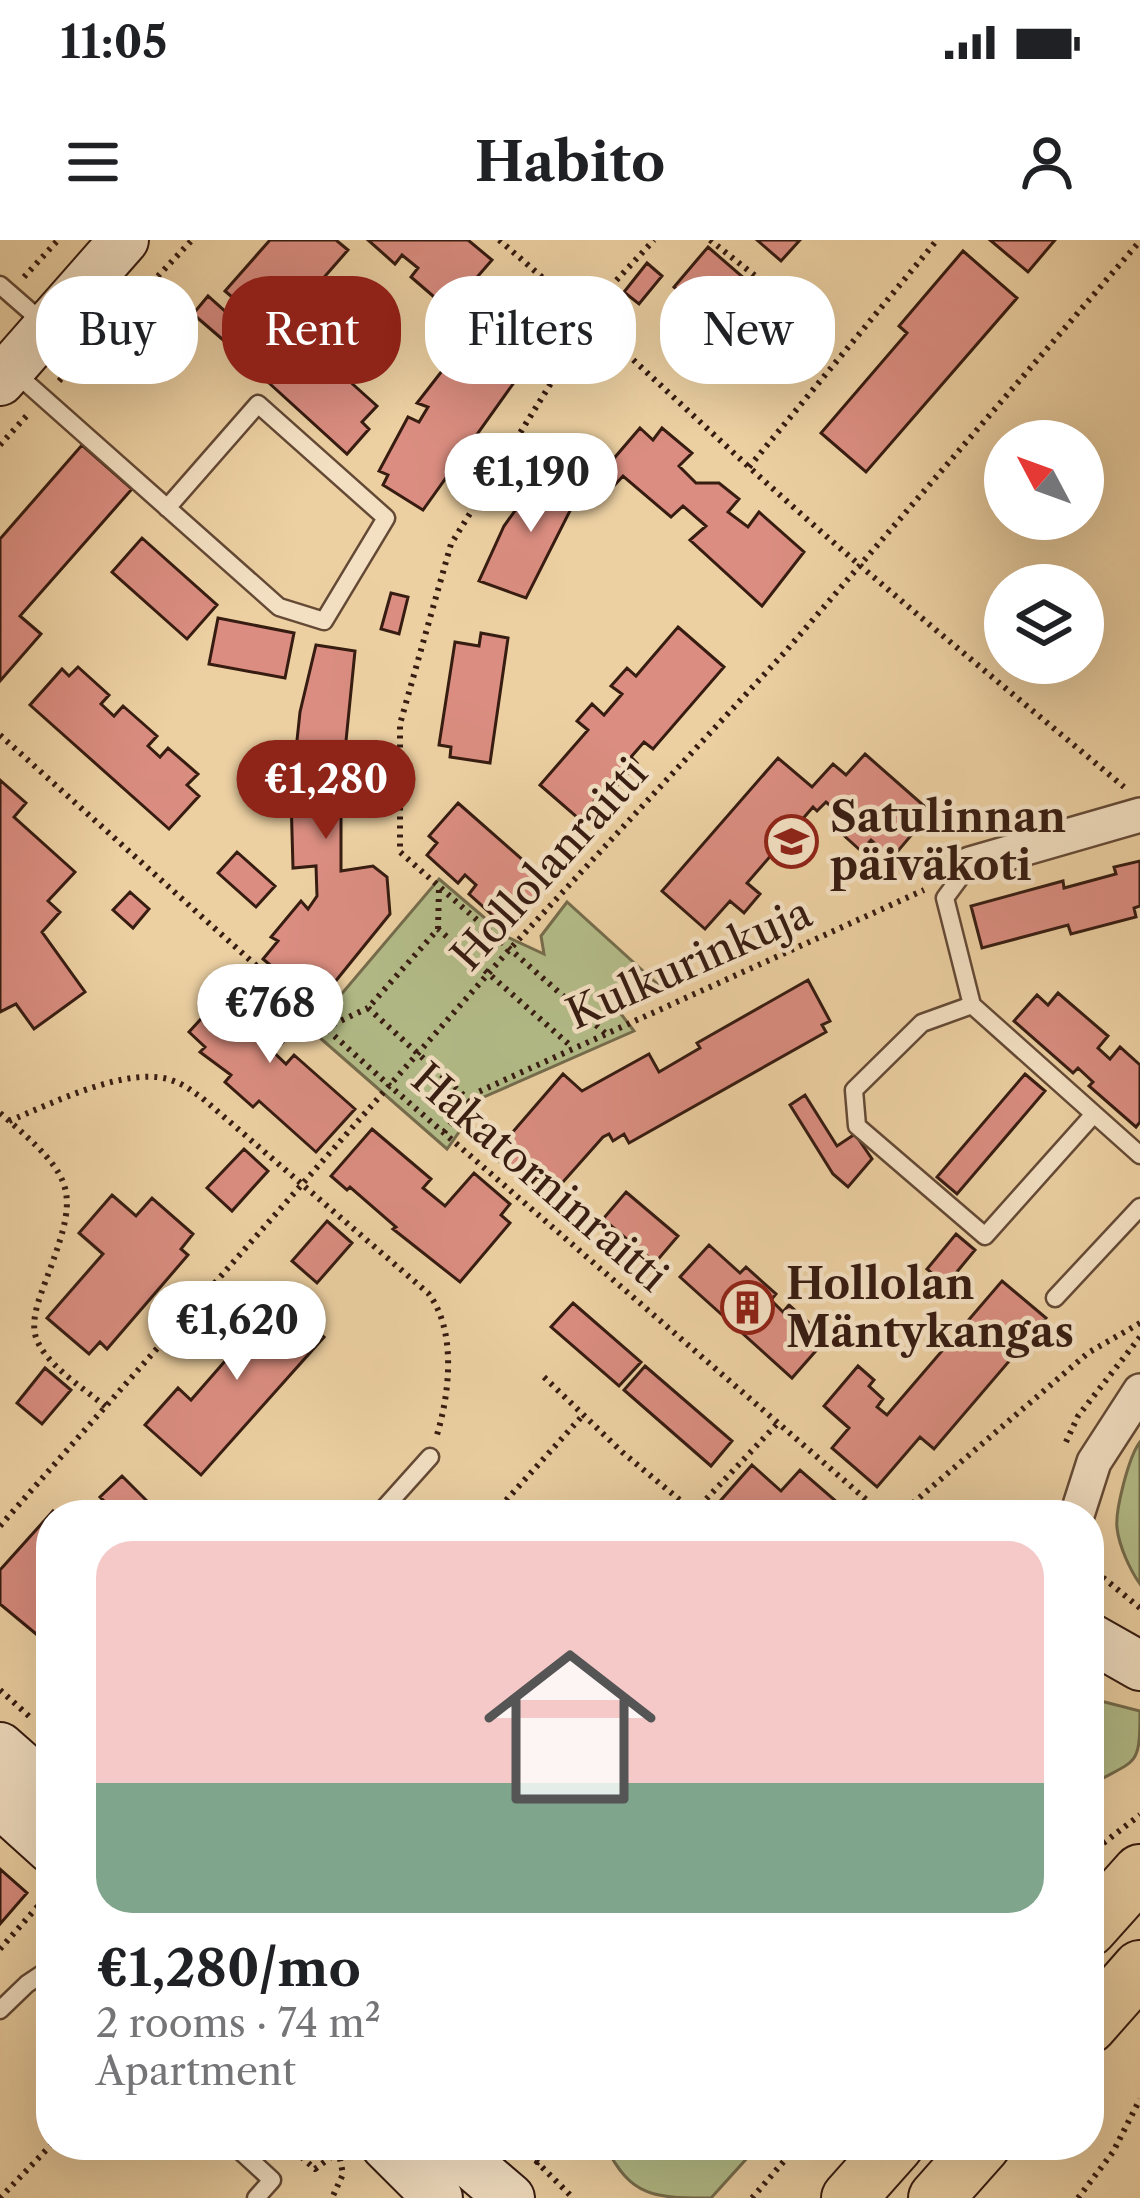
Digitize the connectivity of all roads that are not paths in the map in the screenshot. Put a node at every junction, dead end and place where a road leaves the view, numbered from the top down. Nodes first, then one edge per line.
1 (124, 240) edge
2 (92, 276) edge
3 (5, 289) edge
4 (36, 316) edge
5 (36, 347) edge
6 (18, 382) edge
7 (167, 508) junction
8 (1136, 804) edge
9 (970, 864) joint
10 (972, 1005) junction
11 (1094, 1114) junction
12 (1140, 1155) edge
13 (1140, 1207) edge
14 (1055, 1298) dead end
15 (1140, 1391) edge
16 (430, 1457) road end
17 (391, 1500) edge
18 (1082, 1500) edge
19 (1104, 1646) edge
20 (1140, 1666) edge
21 (0, 1747) edge
22 (36, 1779) edge
23 (0, 1803) edge
24 (36, 1854) edge
25 (1140, 1872) edge
26 (1104, 1912) edge
27 (1140, 1968) edge
28 (36, 1980) edge
29 (1104, 2009) edge
30 (0, 2010) edge
31 (250, 2160) edge
32 (402, 2160) edge
33 (883, 2160) edge
34 (970, 2160) edge
35 (445, 2172) edge
36 (523, 2180) edge
37 (256, 2198) edge
38 (849, 2198) edge
39 (936, 2198) edge

1 - 2 main road
3 - 4 lane
5 - 6 main road
6 - 7 lane
7 - 7 lane
8 - 9 street
9 - 10 lane
10 - 11 lane
10 - 11 lane
11 - 12 lane
13 - 14 lane
15 - 18 street
16 - 17 lane
19 - 20 main road
21 - 22 main road
23 - 24 main road
25 - 26 main road
27 - 29 main road
28 - 30 lane
31 - 37 lane
32 - 35 main road
33 - 38 main road
34 - 39 main road
35 - 36 main road

